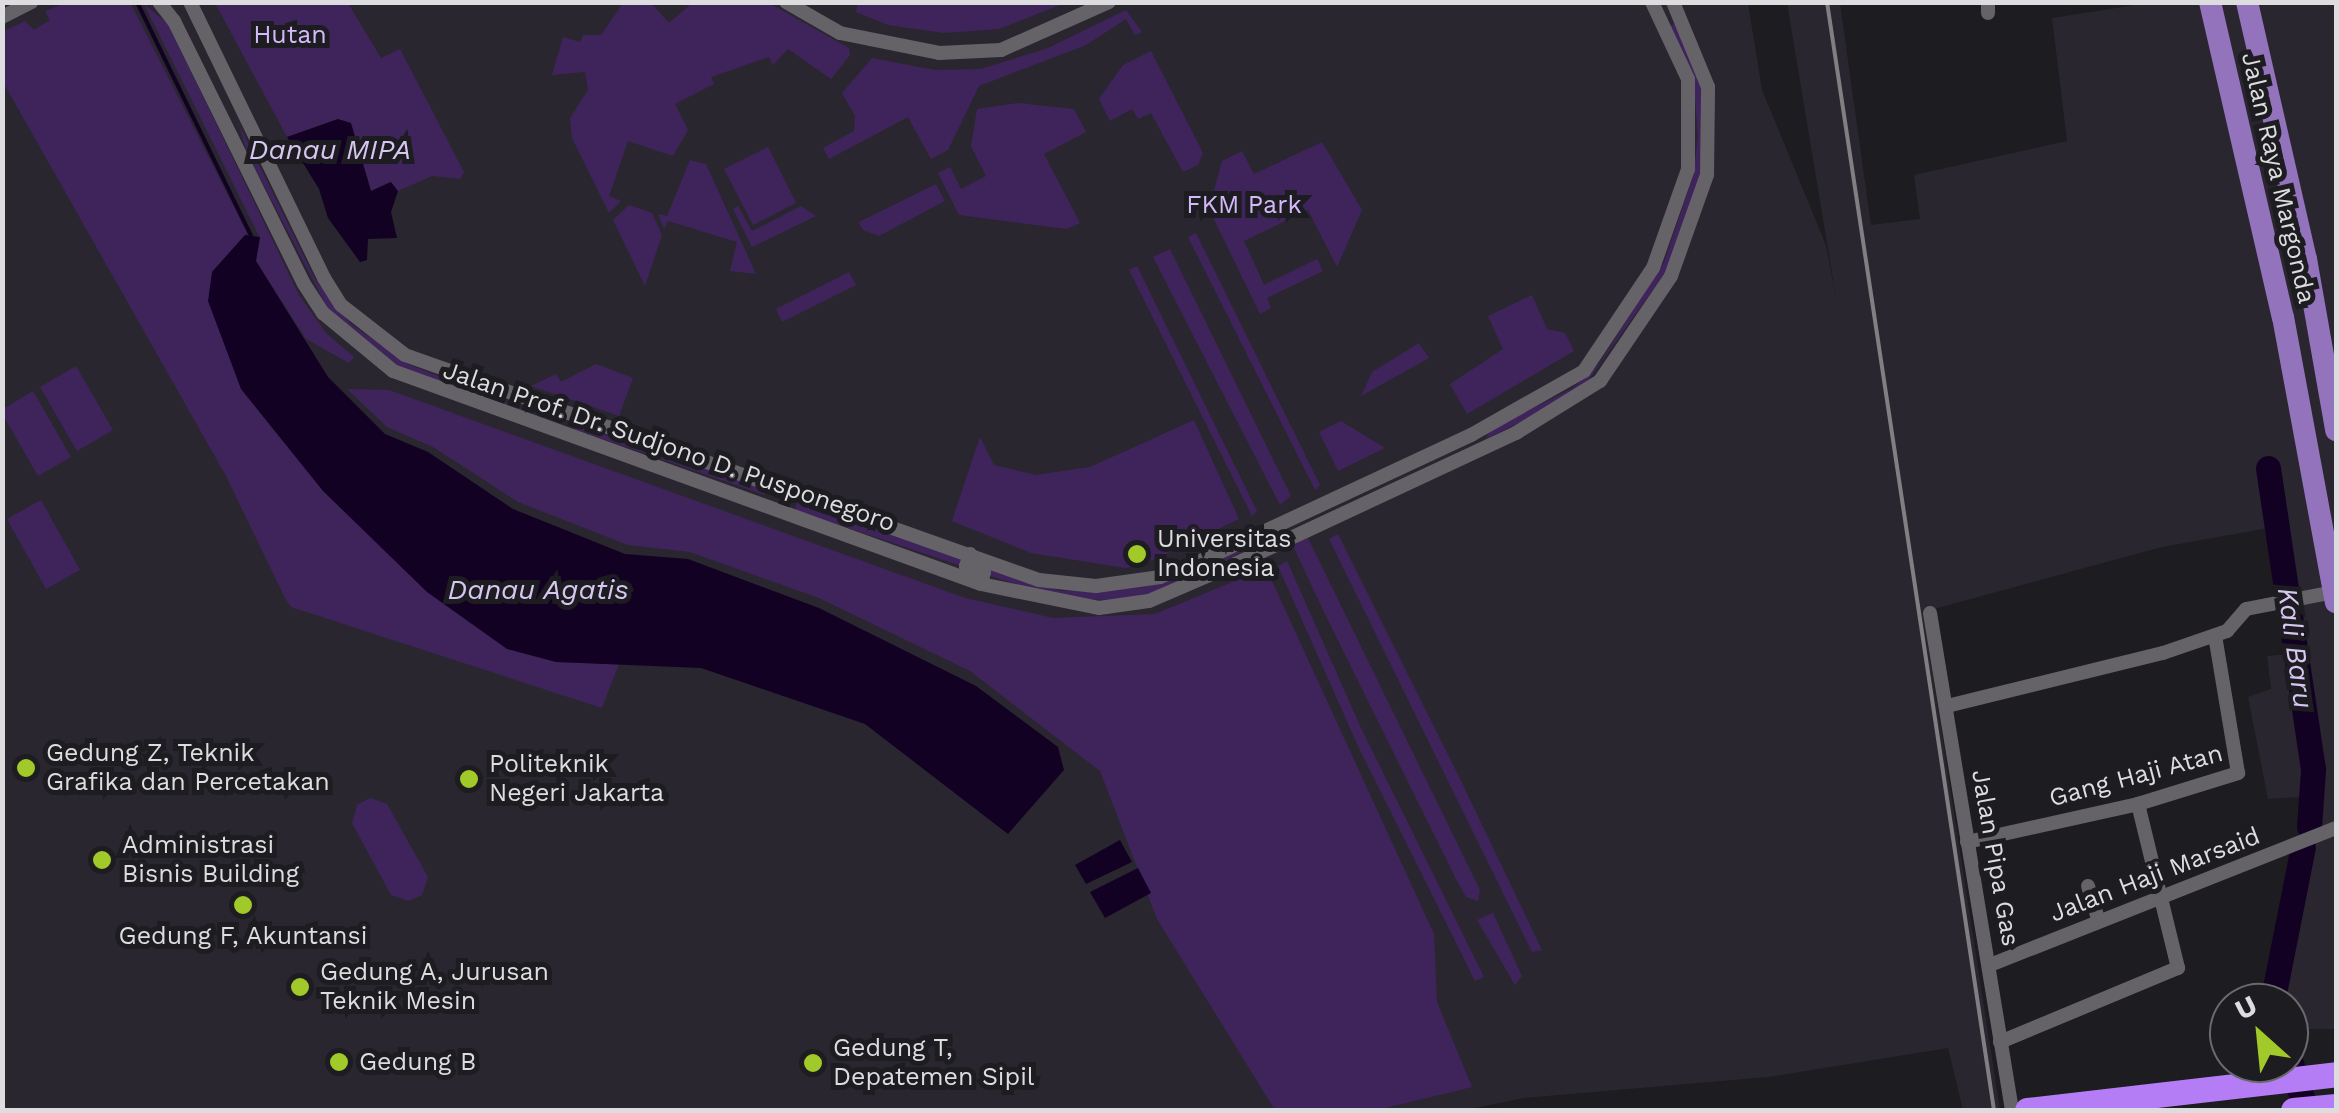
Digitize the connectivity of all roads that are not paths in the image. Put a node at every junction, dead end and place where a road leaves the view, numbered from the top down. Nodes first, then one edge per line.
1 (31, 2) edge
2 (159, 2) edge
3 (190, 2) edge
4 (786, 2) edge
5 (1109, 2) edge
6 (1652, 2) edge
7 (2210, 2) edge
8 (2247, 2) edge
9 (1675, 7) edge
10 (2, 16) edge
11 (1661, 20) junction
12 (242, 106) junction
13 (221, 116) junction
14 (566, 412) junction
15 (2336, 430) edge
16 (558, 431) junction
17 (2325, 481) edge
18 (783, 488) junction
19 (774, 508) junction
20 (970, 554) junction
21 (980, 584) junction
22 (2335, 597) edge
23 (1930, 614) dead end
24 (2215, 636) junction
25 (1948, 706) junction
26 (2138, 804) junction
27 (2336, 828) edge
28 (1968, 842) junction
29 (2088, 886) dead end
30 (2162, 896) junction
31 (2099, 921) junction
32 (1990, 964) junction
33 (2000, 1042) junction
34 (2336, 1074) edge
35 (2336, 1106) edge
36 (2012, 1110) edge
37 (2027, 1110) edge
38 (2293, 1110) edge

1 - 10 street
2 - 13 street, Jalan Prof. Dr. Sudjono D. Pusponegoro
3 - 12 street, Jalan Prof. Dr. Sudjono D. Pusponegoro
4 - 5 street
6 - 11 street, Jalan Prof. Dr. Sudjono D. Pusponegoro
7 - 17 main road, Jalan Raya Margonda
8 - 15 main road, Jalan Raya Margonda
9 - 11 street
9 - 21 street, Jalan Prof. Dr. Sudjono D. Pusponegoro
11 - 20 street, Jalan Prof. Dr. Sudjono D. Pusponegoro
12 - 13 street
12 - 14 street, Jalan Prof. Dr. Sudjono D. Pusponegoro
13 - 16 street, Jalan Prof. Dr. Sudjono D. Pusponegoro
14 - 16 street
14 - 18 street, Jalan Prof. Dr. Sudjono D. Pusponegoro
16 - 19 street, Jalan Prof. Dr. Sudjono D. Pusponegoro
17 - 22 main road, Jalan Raya Margonda
18 - 19 street
18 - 20 street, Jalan Prof. Dr. Sudjono D. Pusponegoro
19 - 21 street, Jalan Prof. Dr. Sudjono D. Pusponegoro
20 - 21 street
22 - 24 street
23 - 25 street, Jalan Pipa Gas
24 - 25 street
24 - 26 street, Gang Haji Atan
25 - 28 street, Jalan Pipa Gas
26 - 28 street, Gang Haji Atan
26 - 30 street
27 - 30 street, Jalan Haji Marsaid
28 - 32 street, Jalan Pipa Gas
29 - 31 street
30 - 31 street, Jalan Haji Marsaid
30 - 33 street
31 - 32 street, Jalan Haji Marsaid
32 - 33 street, Jalan Pipa Gas
33 - 36 street, Jalan Pipa Gas
34 - 37 highway
35 - 38 highway

